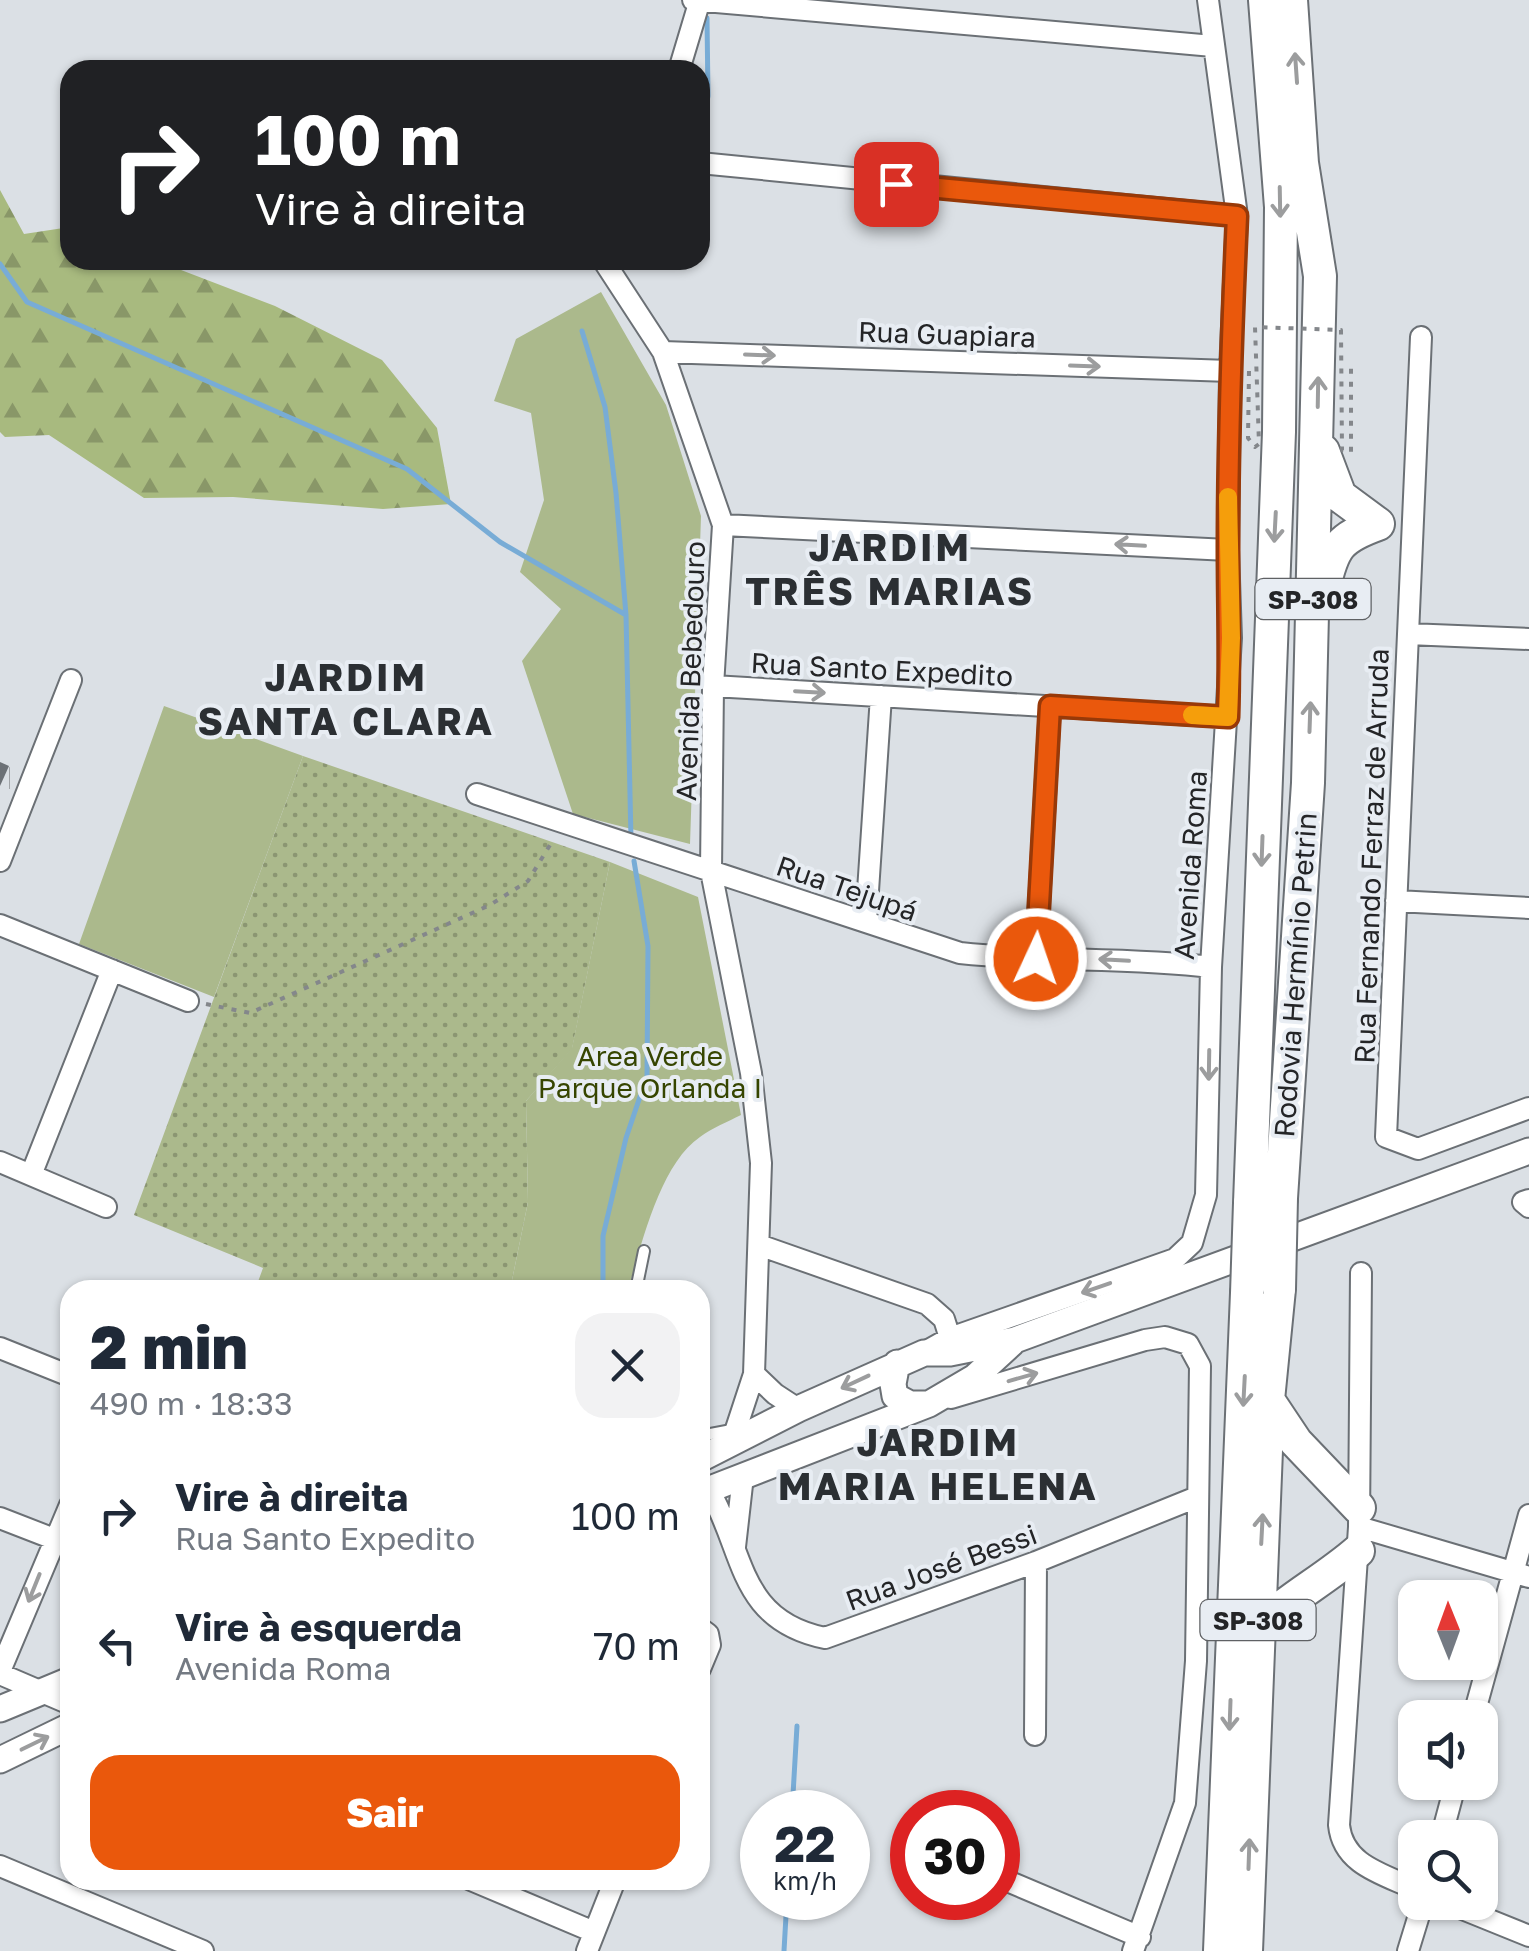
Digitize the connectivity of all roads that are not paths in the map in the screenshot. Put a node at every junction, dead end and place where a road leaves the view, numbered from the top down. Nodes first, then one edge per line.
1 (697, 0) edge
2 (1208, 0) edge
3 (1265, 0) edge
4 (1291, 0) edge
5 (1213, 46) junction
6 (682, 60) edge
7 (710, 165) edge
8 (1237, 216) junction
9 (612, 270) edge
10 (1420, 337) dead end
11 (663, 352) junction
12 (1239, 371) junction
13 (1317, 435) junction
14 (1378, 524) junction
15 (723, 525) junction
16 (1412, 528) junction
17 (1228, 550) junction
18 (1408, 634) junction
19 (1529, 639) edge
20 (1312, 650) junction
21 (71, 680) dead end
22 (713, 686) junction
23 (880, 696) junction
24 (1050, 706) junction
25 (1228, 717) junction
26 (477, 794) dead end
27 (0, 861) edge
28 (710, 871) junction
29 (1396, 901) junction
30 (1529, 908) edge
31 (866, 921) junction
32 (0, 925) edge
33 (1036, 959) junction
34 (1211, 968) junction
35 (112, 970) junction
36 (188, 1000) road end
37 (1529, 1108) edge
38 (1529, 1150) edge
39 (0, 1162) edge
40 (31, 1175) junction
41 (1265, 1201) junction
42 (106, 1207) dead end
43 (760, 1245) junction
44 (644, 1252) dead end
45 (1361, 1273) dead end
46 (638, 1280) edge
47 (1263, 1291) junction
48 (950, 1338) junction
49 (1015, 1340) junction
50 (0, 1348) edge
51 (924, 1352) junction
52 (897, 1363) junction
53 (60, 1372) edge
54 (754, 1374) junction
55 (1268, 1400) junction
56 (929, 1404) junction
57 (798, 1408) junction
58 (735, 1435) junction
59 (710, 1436) edge
60 (710, 1453) edge
61 (770, 1464) junction
62 (743, 1476) junction
63 (710, 1489) edge
64 (710, 1497) edge
65 (1196, 1498) junction
66 (1529, 1515) edge
67 (0, 1518) edge
68 (60, 1526) edge
69 (1359, 1529) junction
70 (54, 1539) junction
71 (734, 1554) junction
72 (1036, 1562) junction
73 (1521, 1575) edge
74 (1258, 1627) junction
75 (0, 1673) edge
76 (60, 1684) edge
77 (44, 1690) junction
78 (60, 1699) edge
79 (1480, 1700) edge
80 (0, 1709) edge
81 (60, 1731) edge
82 (1035, 1735) dead end
83 (0, 1760) edge
84 (1227, 1824) junction
85 (0, 1866) edge
86 (1398, 1882) edge
87 (1020, 1887) edge
88 (490, 1890) edge
89 (611, 1890) edge
90 (1417, 1920) edge
91 (1489, 1920) edge
92 (1529, 1936) edge
93 (590, 1942) edge
94 (1136, 1944) edge
95 (204, 1951) edge
96 (1202, 1951) edge
97 (1220, 1951) edge
98 (1246, 1951) edge
99 (1408, 1951) edge

1 - 5 street
1 - 6 street
2 - 5 street, Avenida Roma
3 -> 41 main road, SP-308
13 -> 4 main road, Rodovia Hermínio Petrin / SP-308
5 - 8 street, Avenida Roma
7 - 8 street
8 - 12 street, Avenida Roma
9 - 11 street, Avenida Bebedouro
10 - 16 street, Rua Fernando Ferraz de Arruda
11 -> 12 street, Rua Guapiara
11 - 15 street, Avenida Bebedouro
12 - 17 street, Avenida Roma
13 - 14 main road
13 - 20 main road, Rodovia Hermínio Petrin / SP-308
14 - 16 street
14 - 20 main road
17 -> 15 street
15 - 22 street, Avenida Bebedouro
16 - 18 street, Rua Fernando Ferraz de Arruda
17 - 25 street, Avenida Roma
18 - 19 street
18 - 29 street, Rua Fernando Ferraz de Arruda
41 -> 20 main road, Rodovia Hermínio Petrin / SP-308
21 - 27 street
22 -> 23 street, Rua Santo Expedito
22 - 28 street, Avenida Bebedouro
23 - 24 street, Rua Santo Expedito
23 - 31 street
24 - 25 street, Rua Santo Expedito
24 - 33 street
25 - 34 street, Avenida Roma
26 - 28 street, Rua Tejupá
28 - 31 street, Rua Tejupá
28 - 43 street, Avenida Bebedouro
29 - 30 street
29 - 37 street, Rua Fernando Ferraz de Arruda
31 - 33 street, Rua Tejupá
32 - 35 street
34 -> 33 street, Rua Tejupá
34 -> 48 street, Avenida Roma
35 - 36 street
35 - 40 street
38 - 49 street
39 - 40 street
40 - 42 street
41 - 47 main road, Rodovia Hermínio Petrin / SP-308, bridge
43 - 48 street
43 - 54 street, Avenida Bebedouro
44 - 46 lane
45 - 69 street
47 - 55 main road, Rodovia Hermínio Petrin / SP-308
47 -> 84 main road, Rodovia Hermínio Petrin / SP-308
48 - 51 street
49 - 51 street
49 - 56 street
50 - 53 street
51 - 52 street
52 - 56 street
52 -> 57 street
54 - 57 street
54 - 58 street, Avenida Bebedouro
55 - 69 main road
74 -> 55 main road, Rodovia Hermínio Petrin / SP-308
56 - 61 street
56 -> 65 street
57 - 58 street
57 - 61 street
58 - 59 lane
58 - 60 street
61 - 62 street
62 - 63 street
62 - 71 street
64 - 71 street, Rua José Bessi
65 - 72 street, Rua José Bessi
65 - 94 street
66 - 73 street
67 - 70 street
68 - 70 street
69 - 73 street
69 - 74 main road
69 - 86 street
70 -> 75 street
71 - 72 street, Rua José Bessi
72 - 82 street
73 - 79 street
98 -> 74 main road, Rodovia Hermínio Petrin / SP-308
75 - 77 street
76 - 77 street
77 - 78 street
77 - 80 street
83 -> 81 street
84 - 96 main road
84 - 97 main road, Rodovia Hermínio Petrin / SP-308
85 - 95 street
87 - 94 street
88 - 93 street
89 - 93 street
90 - 99 street
91 - 92 street

